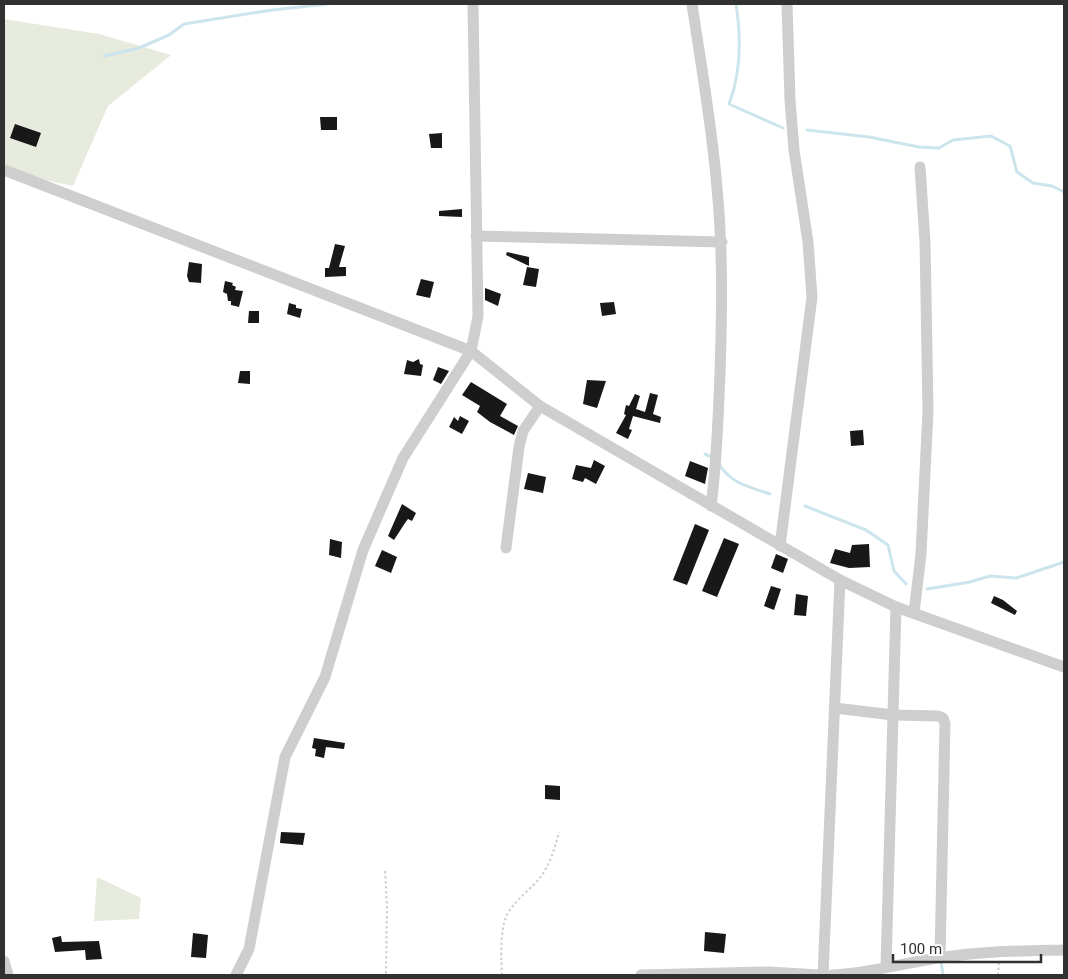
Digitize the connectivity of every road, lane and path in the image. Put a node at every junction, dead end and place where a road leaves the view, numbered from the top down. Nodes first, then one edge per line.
1 (472, 4) edge
2 (692, 4) edge
3 (787, 4) edge
4 (920, 167) dead end
5 (4, 170) edge
6 (476, 236) junction
7 (722, 242) junction
8 (471, 351) junction
9 (540, 406) junction
10 (711, 506) junction
11 (780, 546) junction
12 (506, 548) dead end
13 (840, 580) junction
14 (896, 607) junction
15 (914, 613) junction
16 (1064, 667) edge
17 (834, 708) junction
18 (893, 715) junction
19 (559, 832) dead end
20 (385, 871) dead end
21 (1064, 950) edge
22 (940, 957) junction
23 (4, 961) edge
24 (886, 967) junction
25 (8, 975) edge
26 (236, 975) edge
27 (386, 975) edge
28 (502, 975) edge
29 (641, 975) edge
30 (822, 975) edge
31 (832, 975) edge

1 - 6 street
2 - 7 street
3 - 11 street
4 - 15 street
5 - 8 street
6 - 7 street
6 - 8 street
7 - 10 street
8 - 9 street
8 - 26 street
9 - 10 street
9 - 12 street
10 - 11 street
11 - 13 street
13 - 14 street
13 - 17 street
14 - 15 street
14 - 18 street
15 - 16 street
17 - 18 street
17 - 30 street
18 - 22 street
18 - 24 street
19 - 28 path
20 - 27 path
21 - 22 street
22 - 24 street
23 - 25 street
24 - 31 street
29 - 30 street

